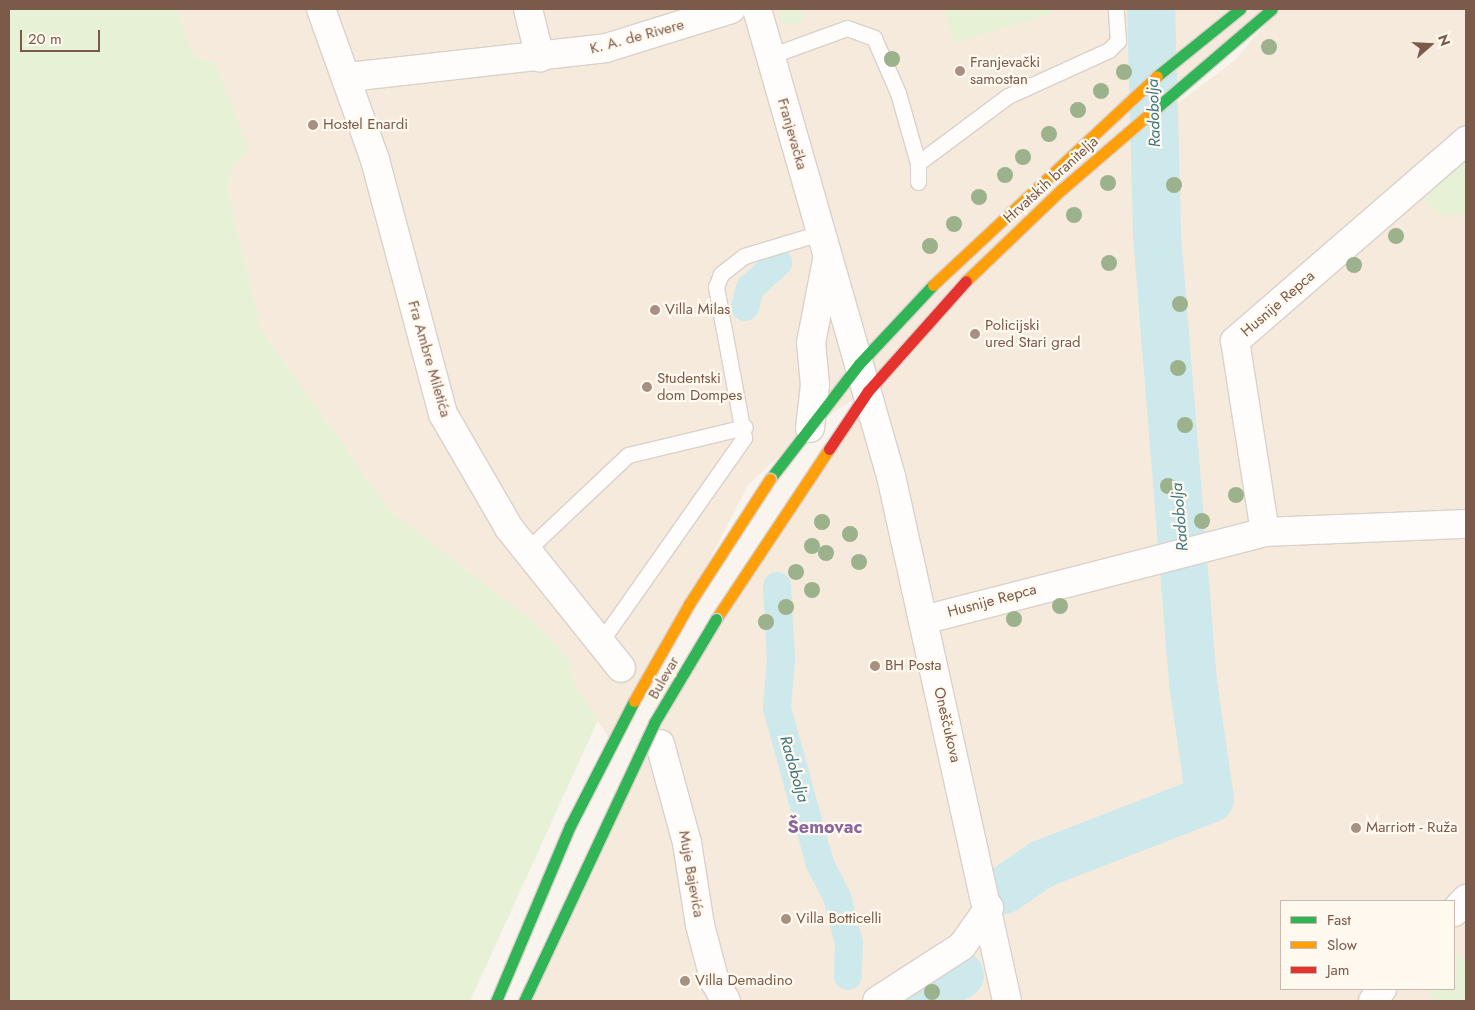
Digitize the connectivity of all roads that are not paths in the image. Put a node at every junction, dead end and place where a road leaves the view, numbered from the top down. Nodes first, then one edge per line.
1 (321, 9) edge
2 (528, 9) edge
3 (731, 9) edge
4 (757, 9) edge
5 (1116, 9) edge
6 (1240, 9) edge
7 (1272, 9) edge
8 (770, 56) junction
9 (540, 58) junction
10 (349, 77) junction
11 (1466, 141) edge
12 (918, 162) junction
13 (918, 182) dead end
14 (824, 246) junction
15 (859, 364) junction
16 (868, 391) junction
17 (745, 427) junction
18 (810, 428) junction
19 (1466, 524) edge
20 (1266, 532) junction
21 (526, 551) junction
22 (924, 620) junction
23 (598, 644) junction
24 (621, 668) dead end
25 (660, 744) dead end
26 (1466, 899) edge
27 (989, 908) junction
28 (1455, 911) edge
29 (1381, 990) edge
30 (496, 1001) edge
31 (524, 1001) edge
32 (726, 1001) edge
33 (877, 1001) edge
34 (1007, 1001) edge
35 (1372, 1001) edge

1 - 10 street, Fra Ambre Miletića
2 - 9 street
3 - 9 street, K. A. de Rivere
4 - 8 street, Franjevačka
5 - 12 lane
6 - 15 main road
7 - 16 main road, Hrvatskih branitelja
8 - 12 lane
8 - 14 street, Franjevačka
9 - 10 street, K. A. de Rivere
10 - 21 street, Fra Ambre Miletića
11 - 20 street, Husnije Repca
12 - 13 lane
14 - 15 street, Franjevačka
14 - 17 lane
14 - 18 street, Franjevačka
15 - 16 street, Franjevačka
15 - 18 main road
16 - 22 street, Oneščukova
16 - 31 main road, Bulevar, bridge
17 - 21 lane
17 - 23 lane
18 - 30 main road, bridge
19 - 20 street, Husnije Repca
20 - 22 street, Husnije Repca
21 - 23 street, Fra Ambre Miletića
22 - 27 street, Oneščukova
23 - 24 street, Fra Ambre Miletića
25 - 32 street, Muje Bajevića
26 - 28 street
27 - 33 street
27 - 34 street, Oneščukova
29 - 35 street

